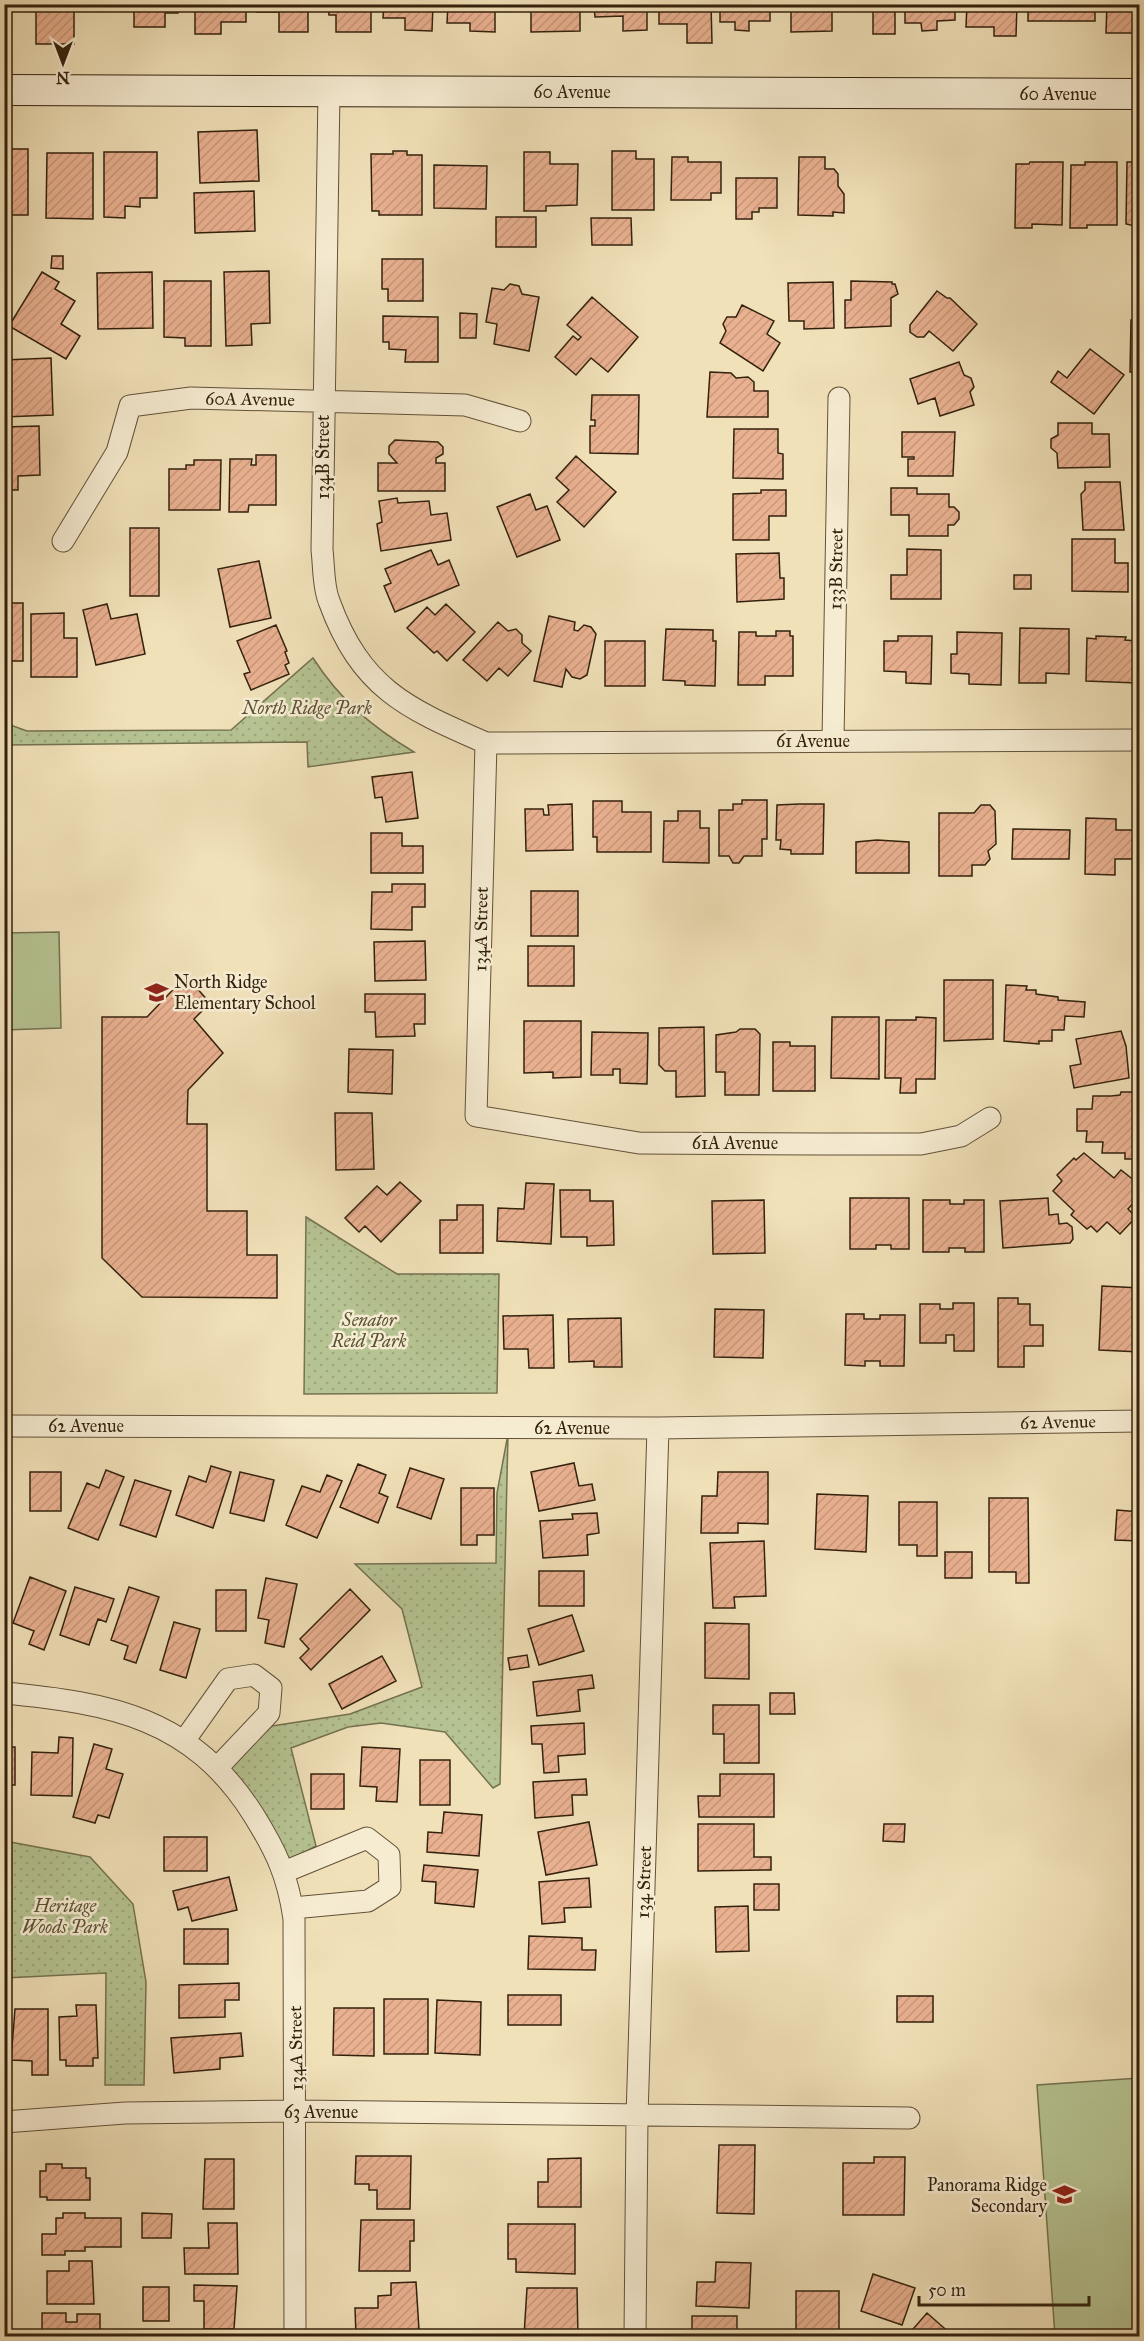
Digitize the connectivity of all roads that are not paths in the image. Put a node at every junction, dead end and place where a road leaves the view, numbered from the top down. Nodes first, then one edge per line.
1 (4, 90) edge
2 (329, 91) junction
3 (1140, 94) edge
4 (839, 398) dead end
5 (323, 400) junction
6 (520, 422) dead end
7 (63, 541) dead end
8 (1140, 740) edge
9 (833, 741) junction
10 (486, 743) junction
11 (476, 1116) joint
12 (990, 1118) dead end
13 (1140, 1421) edge
14 (4, 1426) edge
15 (657, 1428) junction
16 (4, 1694) edge
17 (184, 1741) junction
18 (217, 1768) junction
19 (284, 1872) junction
20 (292, 1908) junction
21 (297, 2111) junction
22 (637, 2117) junction
23 (909, 2118) dead end
24 (4, 2122) edge
25 (295, 2337) edge
26 (635, 2337) edge

1 - 2 street, 60 Avenue
2 - 3 street, 60 Avenue
2 - 5 street, 134B Street
4 - 9 street, 133B Street
5 - 6 street, 60A Avenue
5 - 7 street, 60A Avenue
5 - 10 street, 134B Street
8 - 9 street, 61 Avenue
9 - 10 street, 61 Avenue
10 - 11 street, 134A Street
11 - 12 street, 61A Avenue
13 - 15 street, 62 Avenue
14 - 15 street, 62 Avenue
15 - 22 street, 134 Street
16 - 17 street, 134A Street
17 - 18 street, 134A Street
17 - 18 street
18 - 19 street, 134A Street
19 - 20 street, 134A Street
19 - 20 street
20 - 21 street, 134A Street
21 - 22 street, 63 Avenue
21 - 24 street, 63 Avenue
21 - 25 street, 134A Street
22 - 23 street, 63 Avenue
22 - 26 street, 134 Street

